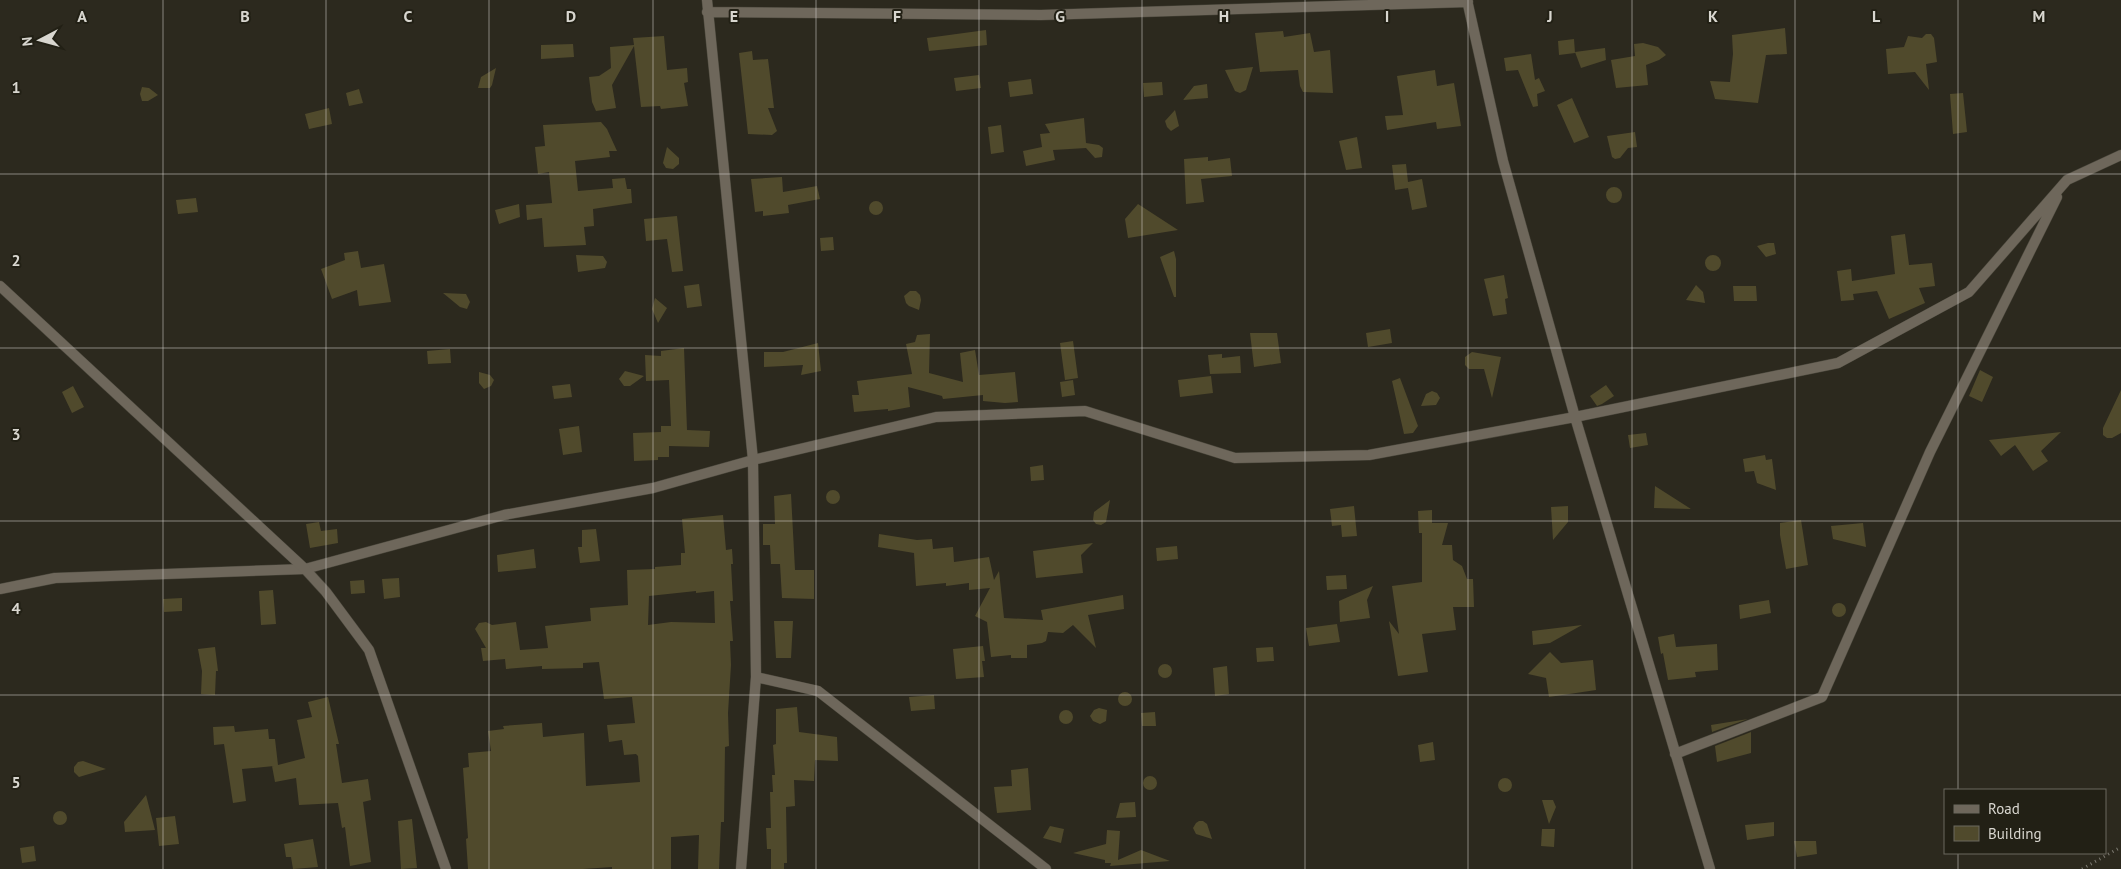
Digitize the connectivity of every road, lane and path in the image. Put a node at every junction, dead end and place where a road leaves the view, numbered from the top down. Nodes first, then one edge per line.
1 (707, 0) edge
2 (1467, 1) edge
3 (707, 12) junction
4 (2121, 155) edge
5 (2062, 185) junction
6 (0, 286) edge
7 (1575, 417) junction
8 (753, 460) junction
9 (306, 569) junction
10 (0, 589) edge
11 (756, 677) junction
12 (1675, 754) junction
13 (2121, 847) edge
14 (446, 869) edge
15 (741, 869) edge
16 (1046, 869) edge
17 (1710, 869) edge
18 (2082, 869) edge

1 - 3 street
2 - 3 street
2 - 7 street
3 - 8 street
4 - 5 street
5 - 7 street
5 - 12 street
6 - 9 street
7 - 8 street
7 - 12 street
8 - 9 street
8 - 11 street
9 - 10 street
9 - 14 street
11 - 15 street
11 - 16 street
12 - 17 street
13 - 18 path

